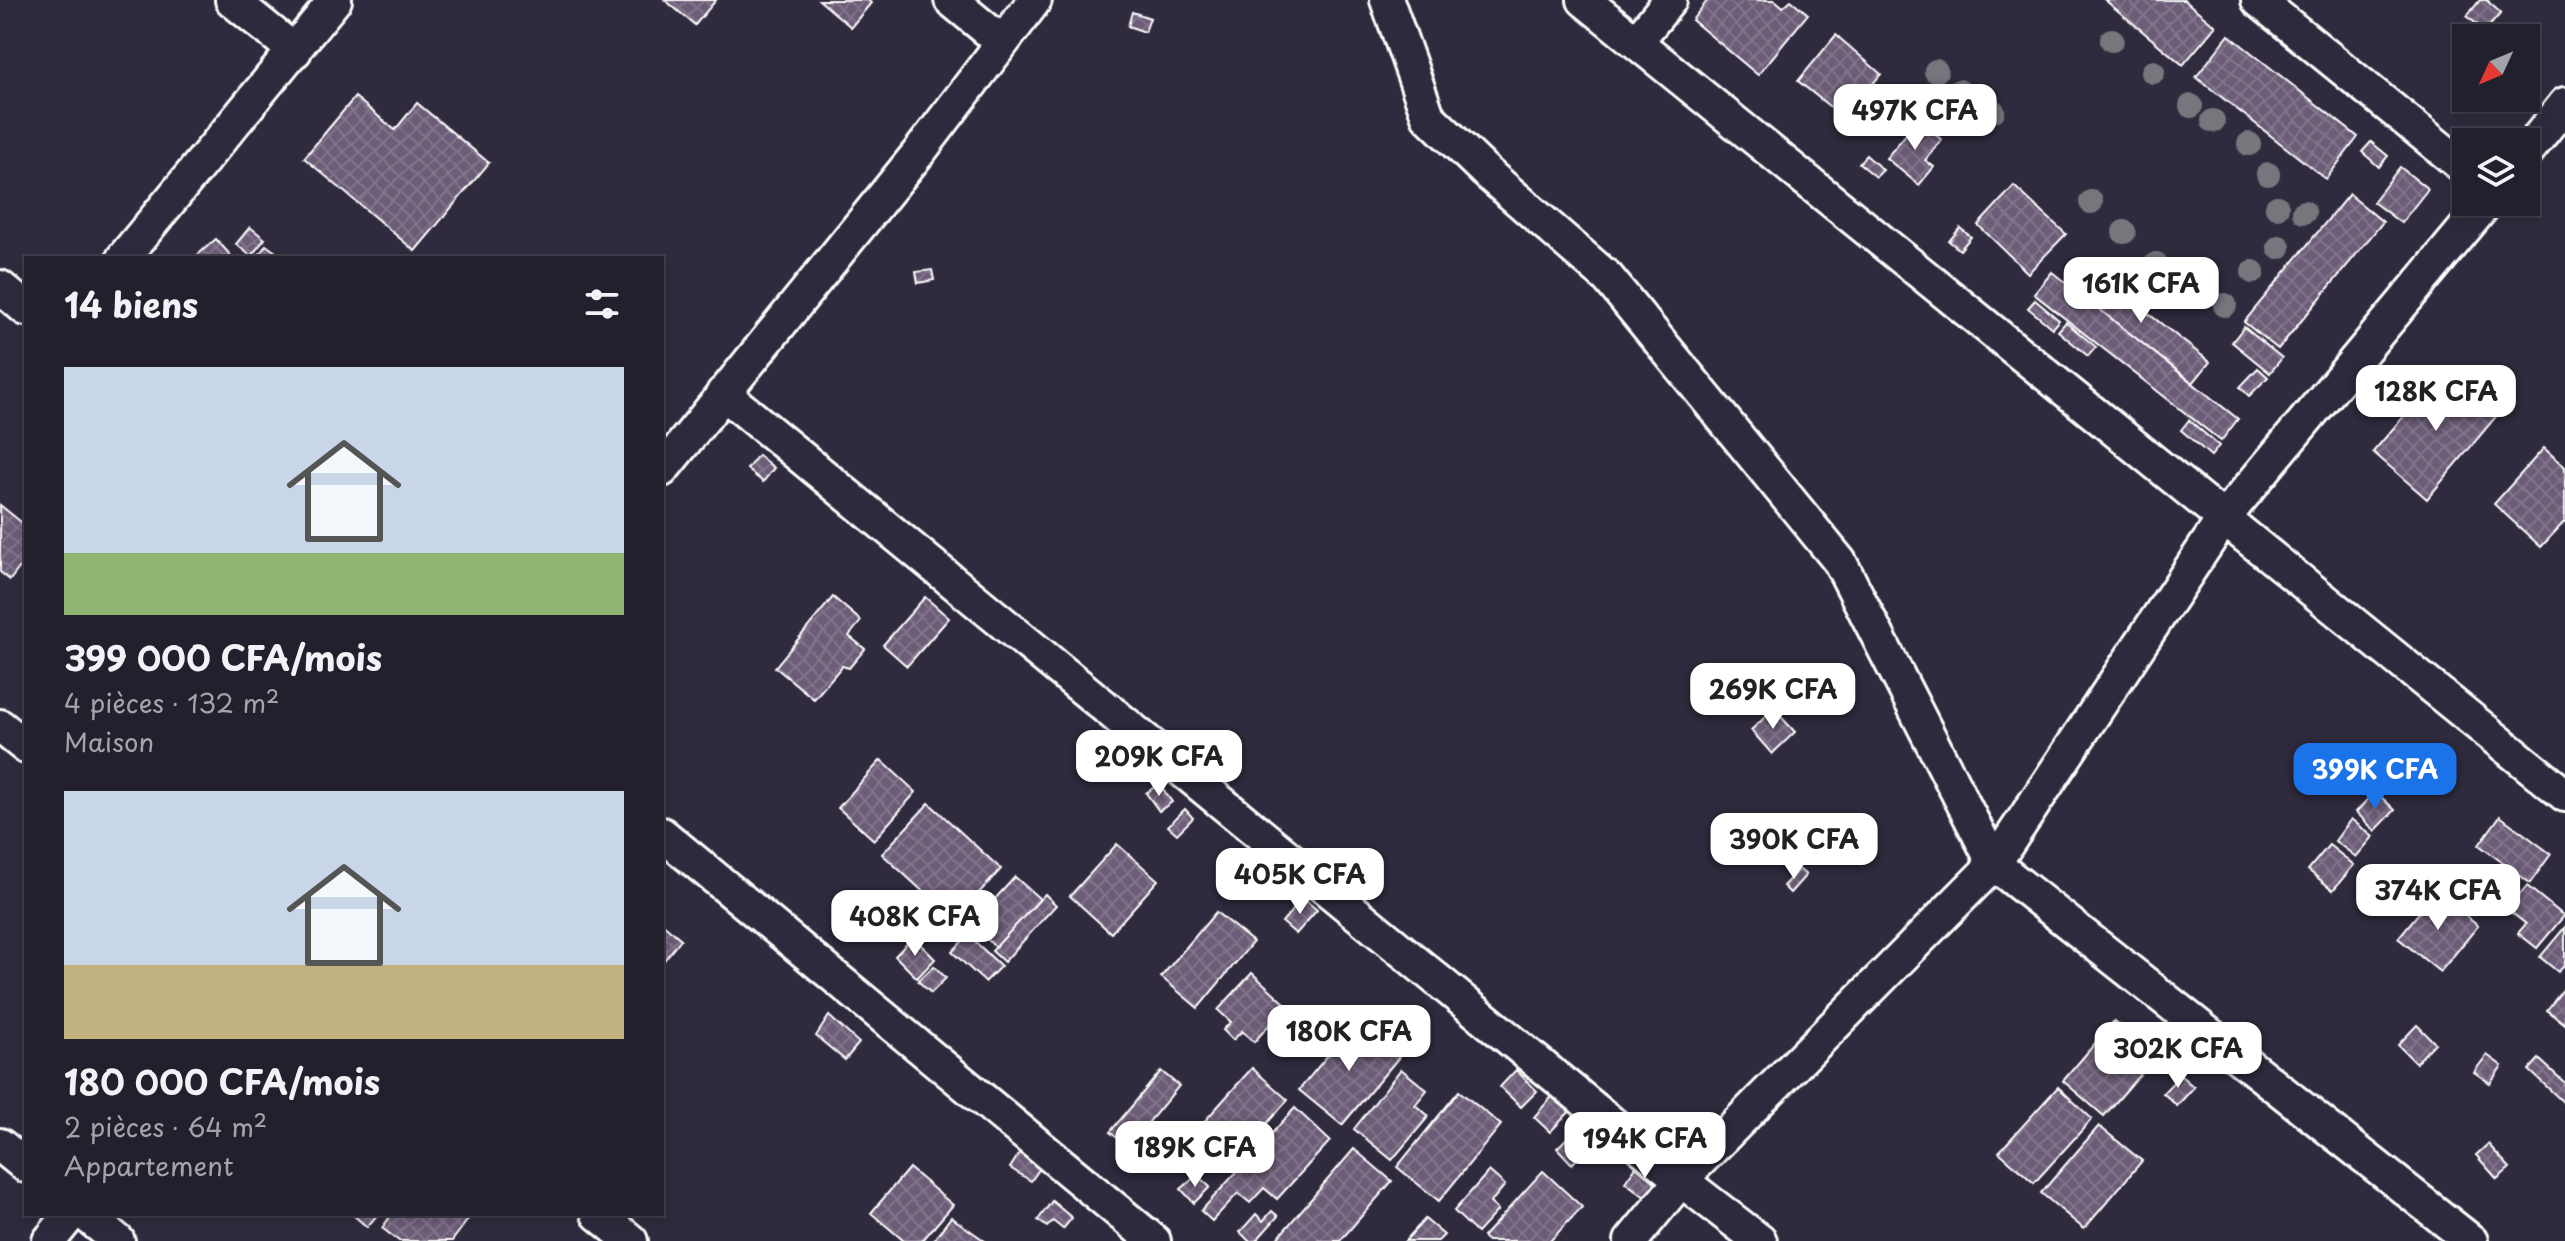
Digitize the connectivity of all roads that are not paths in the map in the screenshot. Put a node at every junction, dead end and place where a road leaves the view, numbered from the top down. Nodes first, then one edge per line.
1 (232, 0) edge
2 (335, 0) edge
3 (951, 0) edge
4 (1035, 0) edge
5 (1387, 0) edge
6 (1584, 0) edge
7 (1670, 0) edge
8 (2258, 0) edge
9 (1002, 42) junction
10 (1636, 42) junction
11 (295, 51) junction
12 (2565, 104) edge
13 (2540, 135) edge
14 (2452, 158) edge
15 (2475, 216) edge
16 (125, 256) edge
17 (0, 287) edge
18 (24, 307) edge
19 (723, 393) junction
20 (664, 467) edge
21 (2224, 518) junction
22 (0, 726) edge
23 (24, 745) edge
24 (2565, 795) edge
25 (664, 836) edge
26 (1994, 864) junction
27 (0, 1145) edge
28 (24, 1164) edge
29 (1681, 1180) junction
30 (69, 1216) edge
31 (87, 1216) edge
32 (600, 1216) edge
33 (49, 1241) edge
34 (118, 1241) edge
35 (631, 1241) edge
36 (1154, 1241) edge
37 (1631, 1241) edge
38 (1760, 1241) edge
39 (2471, 1241) edge

1 - 11 street
2 - 11 street
3 - 9 street
4 - 9 street
5 - 26 street
6 - 10 street
7 - 10 street
8 - 14 street
9 - 19 street
10 - 21 street
11 - 16 street
12 - 13 street
15 - 21 street
17 - 18 street
19 - 20 street
19 - 29 street
21 - 24 street
21 - 26 street
22 - 23 street
25 - 36 street
26 - 29 street
26 - 39 street
27 - 28 street
29 - 37 street
29 - 38 street
30 - 33 street
31 - 34 street
32 - 35 street

